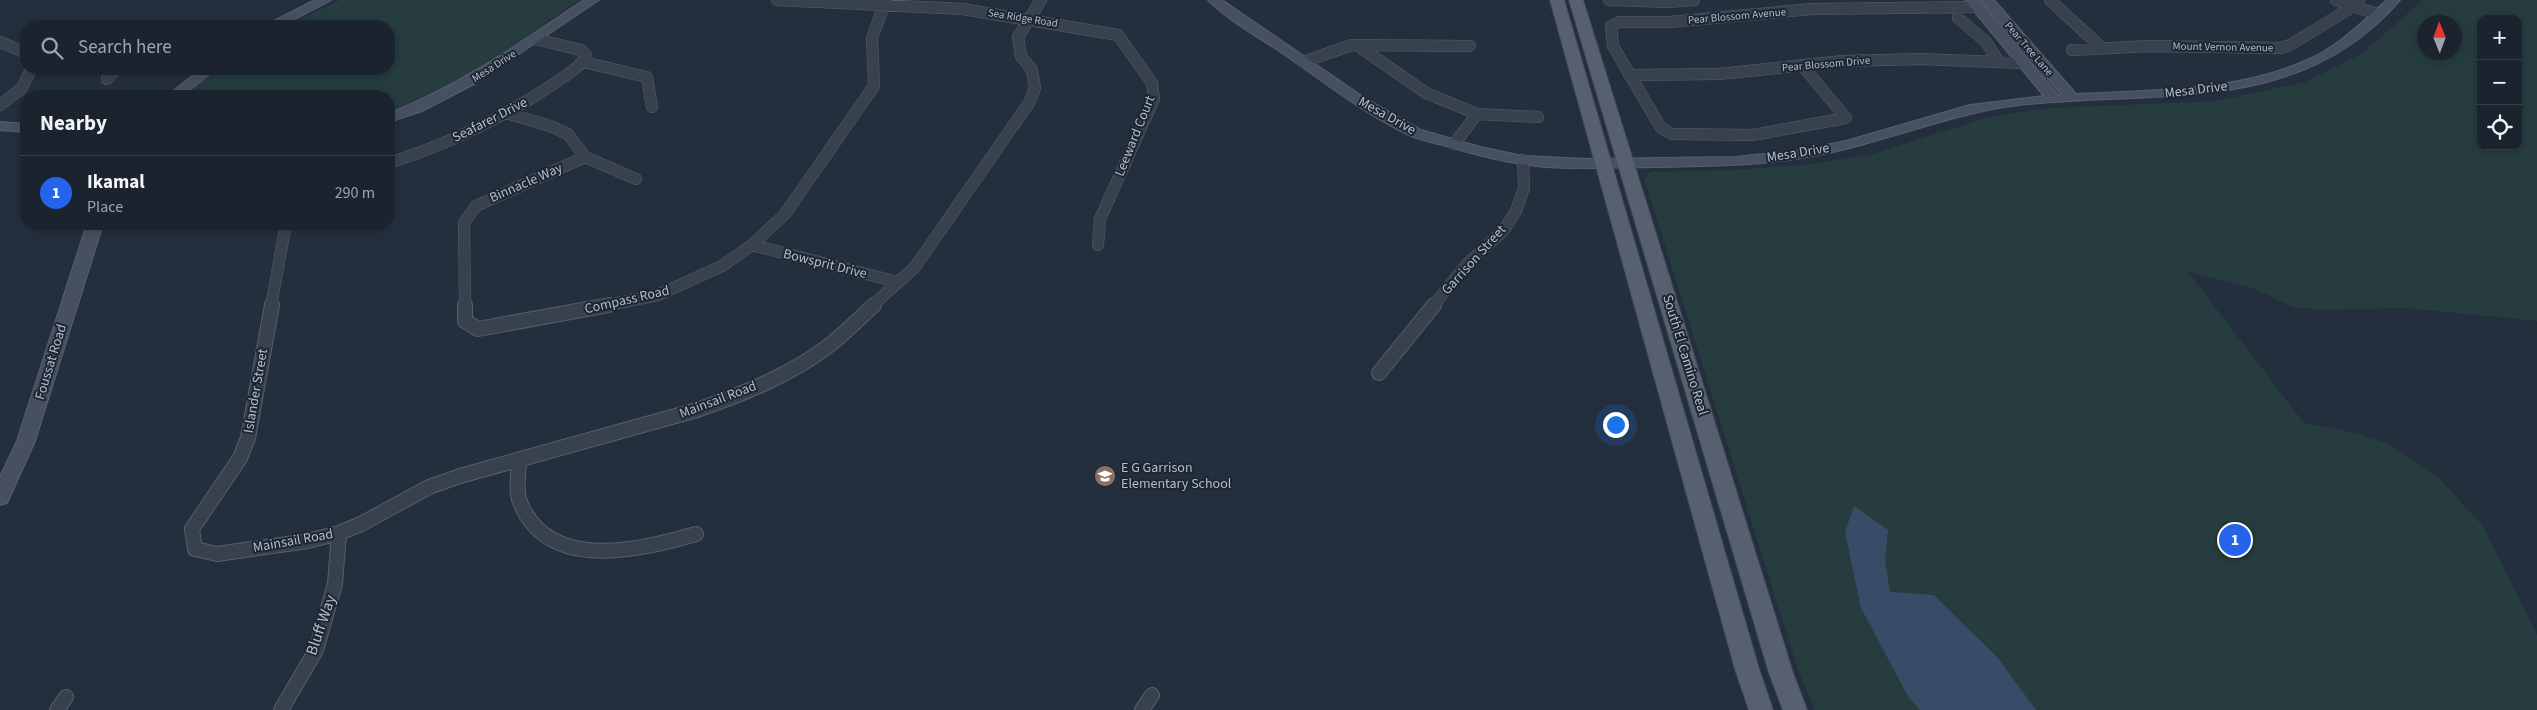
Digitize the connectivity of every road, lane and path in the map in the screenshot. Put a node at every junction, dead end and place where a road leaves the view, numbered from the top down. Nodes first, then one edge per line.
1 (325, 0) edge
2 (332, 0) edge
3 (593, 0) edge
4 (778, 0) edge
5 (1041, 0) edge
6 (1214, 0) edge
7 (1557, 0) edge
8 (1576, 0) edge
9 (1609, 0) edge
10 (1694, 0) edge
11 (2050, 0) edge
12 (2336, 0) edge
13 (2394, 0) edge
14 (1978, 2) edge
15 (884, 3) edge
16 (2357, 3) edge
17 (2378, 14) junction
18 (1028, 18) junction
19 (1958, 18) dead end
20 (283, 20) edge
21 (292, 20) edge
22 (1118, 35) joint
23 (535, 39) junction
24 (0, 42) edge
25 (1357, 45) junction
26 (1470, 46) dead end
27 (2103, 49) junction
28 (20, 50) edge
29 (2072, 50) dead end
30 (583, 62) junction
31 (1303, 62) junction
32 (1999, 62) junction
33 (2024, 63) junction
34 (1802, 65) junction
35 (28, 75) edge
36 (111, 75) edge
37 (192, 75) edge
38 (201, 75) edge
39 (1629, 75) junction
40 (107, 79) dead end
41 (2056, 80) junction
42 (173, 90) edge
43 (182, 90) edge
44 (2071, 98) junction
45 (2054, 99) junction
46 (0, 105) edge
47 (652, 107) dead end
48 (506, 113) junction
49 (1477, 114) junction
50 (395, 115) edge
51 (1538, 117) dead end
52 (0, 126) edge
53 (20, 128) edge
54 (1454, 144) junction
55 (585, 157) junction
56 (1523, 160) junction
57 (395, 161) edge
58 (1625, 162) junction
59 (1603, 163) junction
60 (636, 179) dead end
61 (469, 212) joint
62 (92, 230) edge
63 (285, 230) edge
64 (752, 245) junction
65 (1098, 245) dead end
66 (898, 282) junction
67 (1379, 373) dead end
68 (519, 460) junction
69 (0, 498) edge
70 (339, 533) junction
71 (696, 534) dead end
72 (193, 543) joint
73 (1152, 695) dead end
74 (281, 710) edge
75 (1142, 710) edge
76 (1761, 710) edge
77 (1795, 710) edge

1 - 20 main road
2 - 21 main road
3 - 23 main road, Mesa Drive
4 - 15 street, Sea Ridge Road
5 - 18 street, Mainsail Road
6 - 31 main road, Mesa Drive
7 - 59 main road, South El Camino Real
8 - 58 main road, South El Camino Real
9 - 10 street
11 - 27 street
12 - 16 street
13 - 17 main road, Mesa Drive
14 - 33 main road, Pear Tree Lane
14 - 39 street, Pear Blossom Avenue
14 - 41 main road, Pear Tree Lane
15 - 18 street, Sea Ridge Road
15 - 64 street, Compass Road
16 - 17 street
16 - 27 street, Mount Vernon Avenue
17 - 44 main road, Mesa Drive
18 - 22 street, Sea Ridge Road
18 - 66 street, Mainsail Road
19 - 32 street
22 - 65 street, Leeward Court
23 - 30 street
23 - 50 main road, Mesa Drive
24 - 28 street
25 - 26 street
25 - 31 street
25 - 49 street
27 - 29 street, Mount Vernon Avenue
30 - 47 street
30 - 48 street, Seafarer Drive
31 - 54 main road, Mesa Drive
32 - 33 street, Pear Blossom Drive
32 - 34 street, Pear Blossom Drive
33 - 41 main road
33 - 45 main road, Pear Tree Lane
34 - 39 street, Pear Blossom Drive
34 - 39 street
35 - 46 street
36 - 40 street
37 - 42 main road
38 - 43 main road
41 - 44 main road, Pear Tree Lane
44 - 45 main road, Mesa Drive
45 - 58 main road, Mesa Drive
48 - 55 street
48 - 57 street, Seafarer Drive
49 - 51 street
49 - 54 street
52 - 53 main road
54 - 56 main road, Mesa Drive
55 - 60 street
55 - 61 street, Binnacle Way
56 - 59 main road, Mesa Drive
56 - 67 street, Garrison Street
58 - 59 main road, Mesa Drive
58 - 77 main road, South El Camino Real
59 - 76 main road, South El Camino Real
61 - 64 street, Compass Road
62 - 69 main road, Foussat Road
63 - 72 street, Islander Street
64 - 66 street, Bowsprit Drive
66 - 68 street, Mainsail Road
68 - 70 street, Mainsail Road
68 - 71 street
70 - 72 street, Mainsail Road
70 - 74 street, Bluff Way
73 - 75 street

